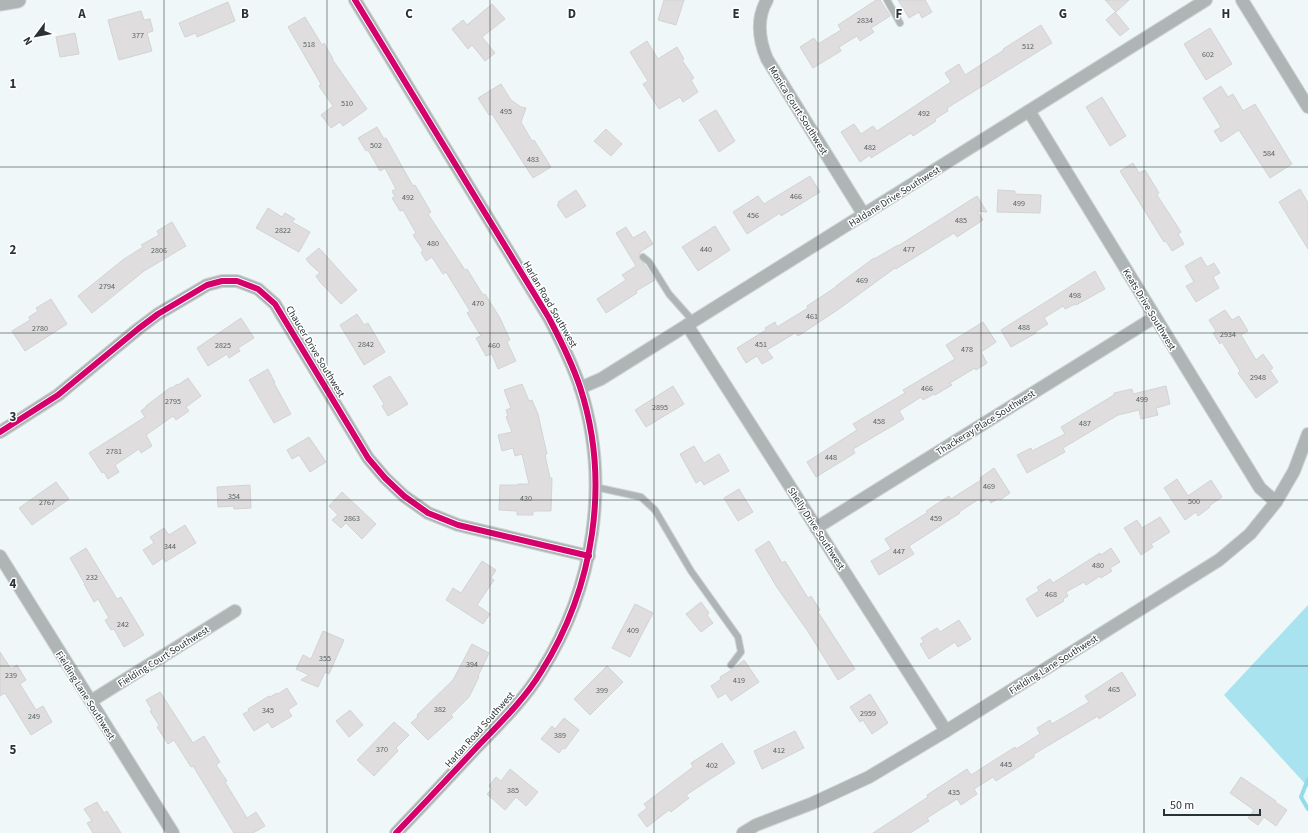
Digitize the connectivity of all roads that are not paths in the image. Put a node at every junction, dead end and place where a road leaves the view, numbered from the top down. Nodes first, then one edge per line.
1 (18, 0) edge
2 (355, 0) edge
3 (767, 0) edge
4 (887, 0) edge
5 (1206, 0) edge
6 (1242, 0) edge
7 (0, 3) edge
8 (900, 23) dead end
9 (1308, 107) edge
10 (1029, 111) junction
11 (864, 215) junction
12 (643, 257) dead end
13 (1155, 317) junction
14 (690, 323) junction
15 (580, 388) junction
16 (0, 432) edge
17 (1308, 434) edge
18 (595, 487) junction
19 (1276, 502) junction
20 (816, 528) junction
21 (0, 556) edge
22 (589, 556) junction
23 (235, 611) dead end
24 (731, 665) dead end
25 (91, 701) junction
26 (946, 731) junction
27 (173, 833) edge
28 (396, 833) edge
29 (743, 833) edge

1 - 7 street
2 - 15 street, Harlan Road Southwest
3 - 11 street, Monica Court Southwest
4 - 8 lane
5 - 10 street, Haldane Drive Southwest
6 - 9 street
10 - 11 street, Haldane Drive Southwest
10 - 13 street, Keats Drive Southwest
11 - 14 street, Haldane Drive Southwest
12 - 14 lane
13 - 19 street, Keats Drive Southwest
13 - 20 street, Thackeray Place Southwest
14 - 15 street, Haldane Drive Southwest
14 - 20 street, Shelly Drive Southwest
15 - 18 street, Harlan Road Southwest
16 - 22 street, Chaucer Drive Southwest
17 - 19 street, Fielding Lane Southwest
18 - 22 street, Harlan Road Southwest
18 - 24 lane
19 - 26 street, Fielding Lane Southwest
20 - 26 street, Shelly Drive Southwest
21 - 25 street, Fielding Lane Southwest
22 - 28 street, Harlan Road Southwest
23 - 25 street, Fielding Court Southwest
25 - 27 street, Fielding Lane Southwest
26 - 29 street, Fielding Lane Southwest

